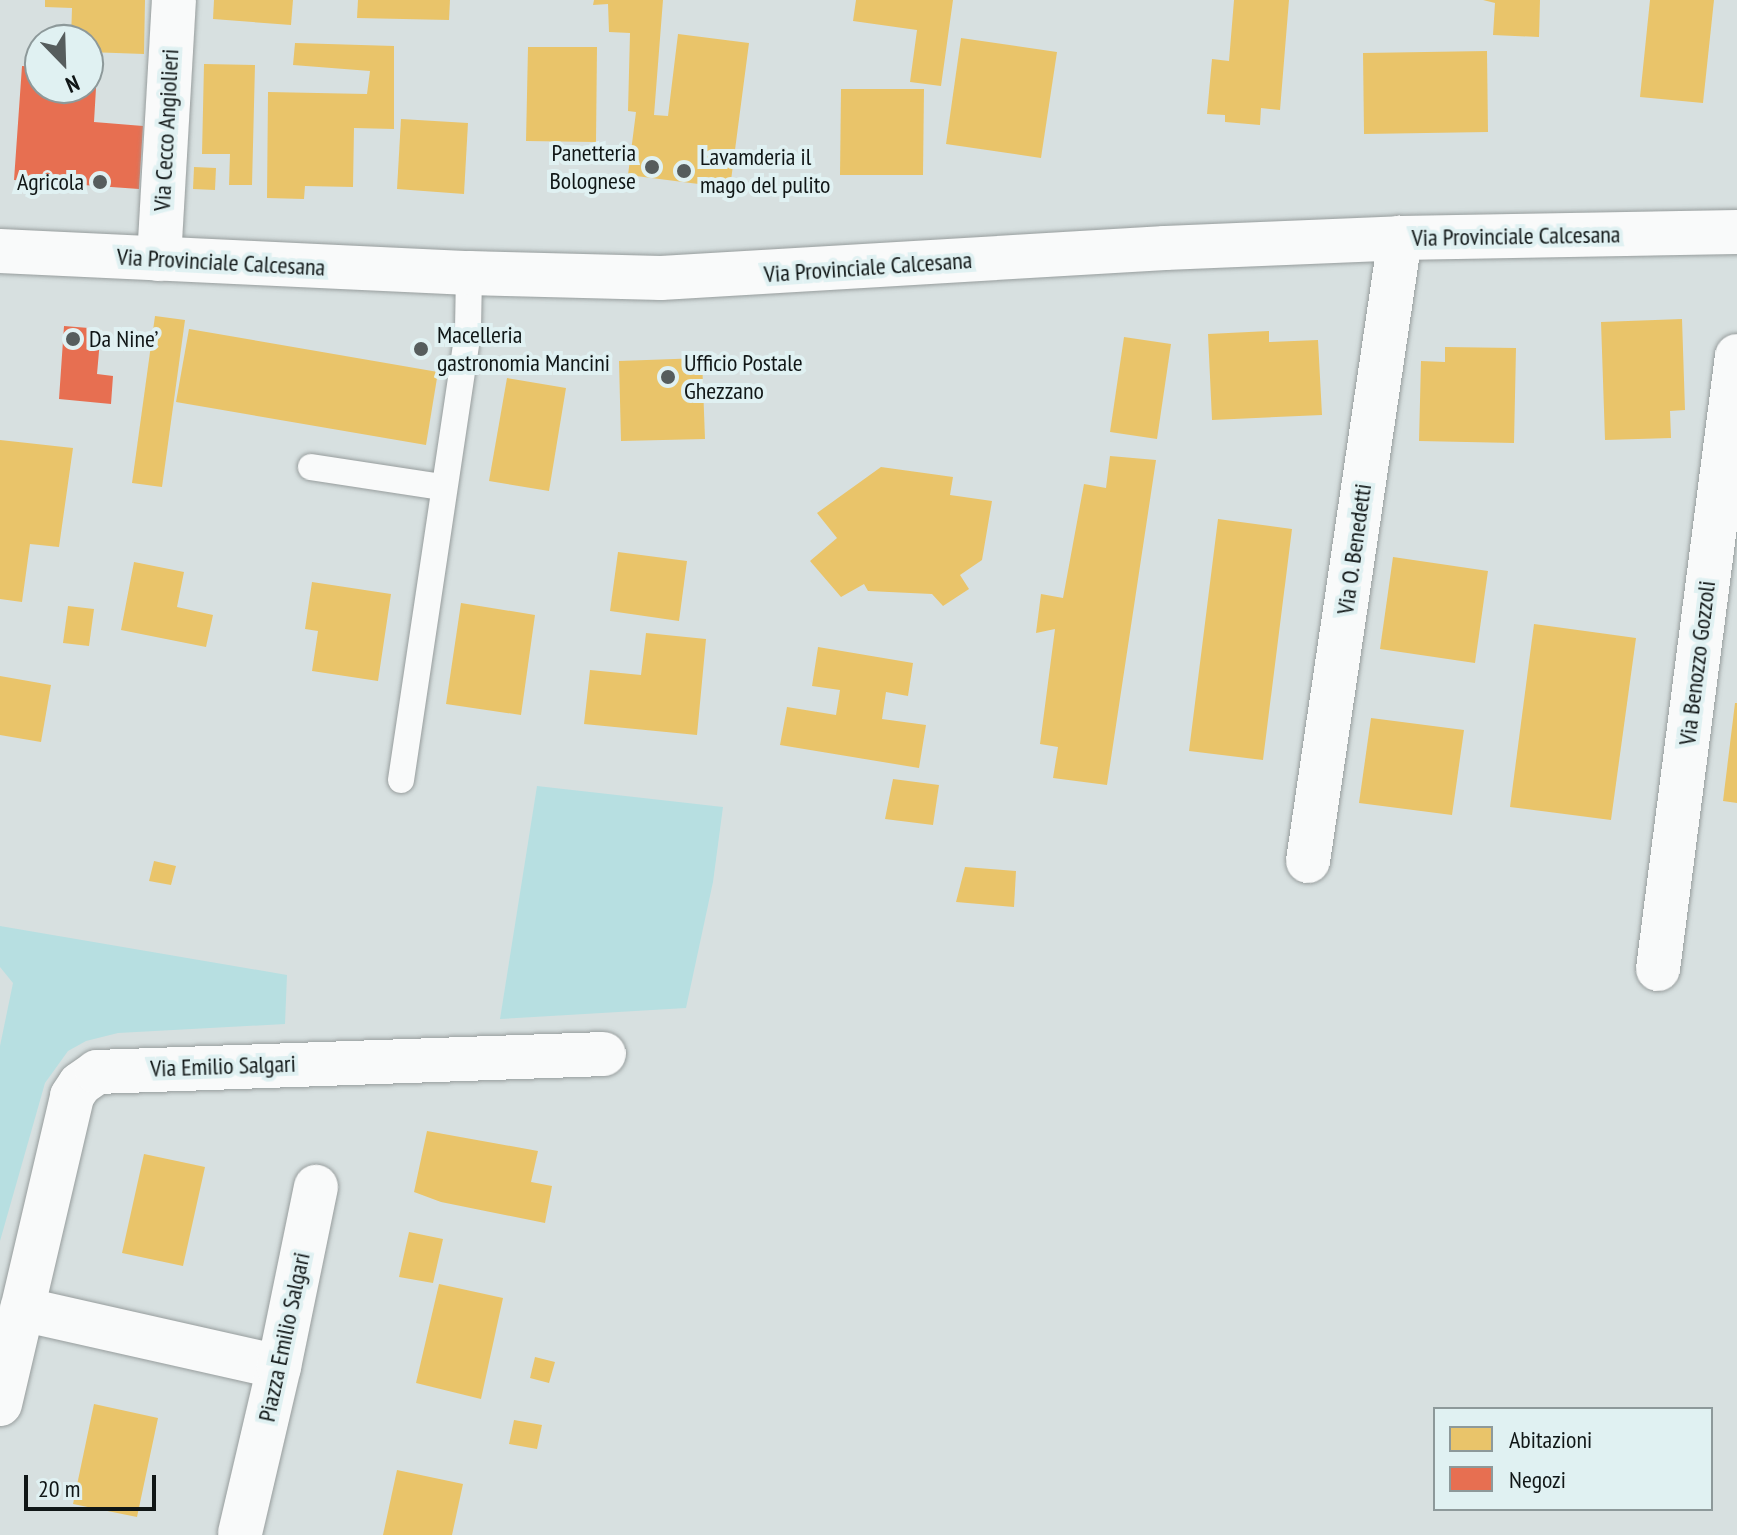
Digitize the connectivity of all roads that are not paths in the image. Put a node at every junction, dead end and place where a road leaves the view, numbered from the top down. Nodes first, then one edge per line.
1 (174, 0) edge
2 (1737, 232) edge
3 (1400, 238) junction
4 (0, 251) edge
5 (159, 259) junction
6 (469, 273) junction
7 (1737, 356) edge
8 (311, 467) dead end
9 (442, 487) junction
10 (401, 780) dead end
11 (1308, 861) dead end
12 (1658, 969) dead end
13 (604, 1054) dead end
14 (316, 1187) dead end
15 (11, 1307) edge
16 (279, 1367) junction
17 (0, 1404) edge
18 (240, 1533) edge

1 - 5 street, Via Cecco Angiolieri
2 - 3 street, Via Provinciale Calcesana
3 - 6 street, Via Provinciale Calcesana
3 - 11 street, Via O. Benedetti
4 - 5 street, Via Provinciale Calcesana
5 - 6 street, Via Provinciale Calcesana
6 - 9 lane
7 - 12 street, Via Benozzo Gozzoli
8 - 9 lane
9 - 10 lane
13 - 15 street, Via Emilio Salgari
14 - 16 street, Piazza Emilio Salgari
15 - 16 street
15 - 17 street, Via Emilio Salgari
16 - 18 street, Piazza Emilio Salgari

